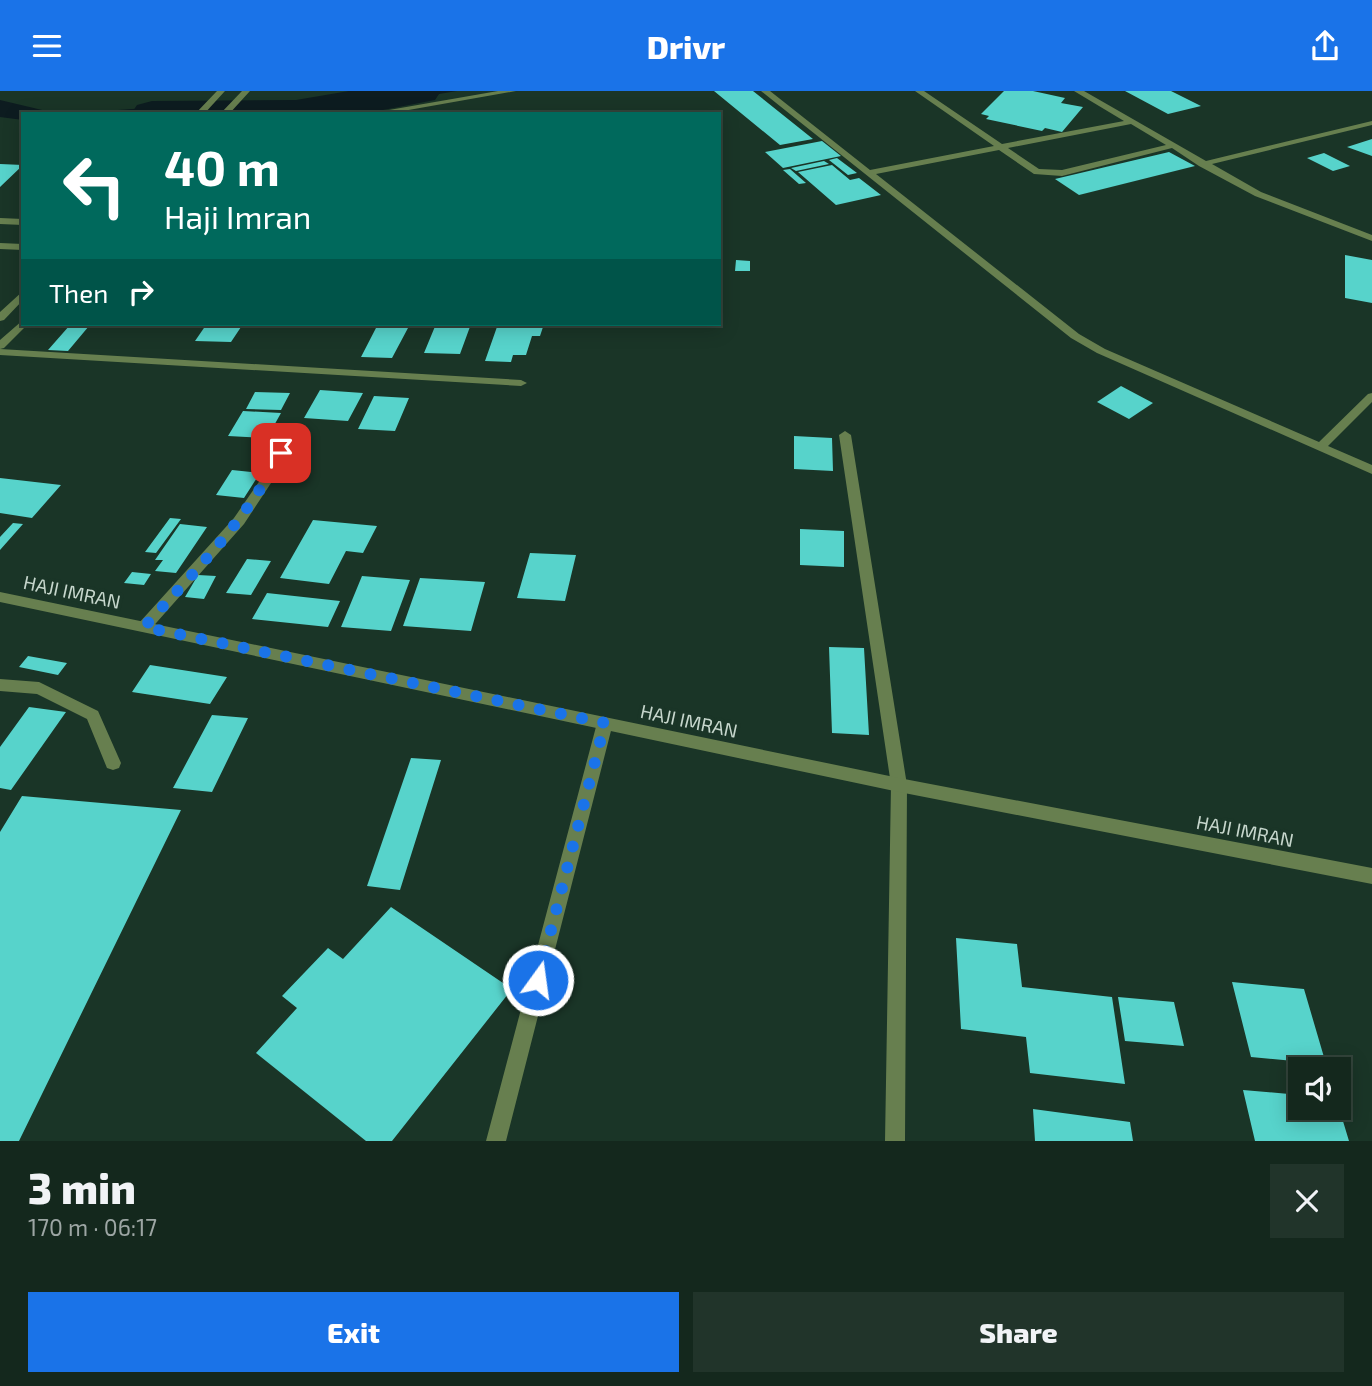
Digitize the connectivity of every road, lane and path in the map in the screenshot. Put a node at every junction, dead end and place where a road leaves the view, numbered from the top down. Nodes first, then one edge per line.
1 (220, 91) edge
2 (246, 91) edge
3 (512, 91) edge
4 (765, 91) edge
5 (919, 91) edge
6 (1078, 91) edge
7 (201, 112) edge
8 (226, 112) edge
9 (381, 112) edge
10 (1131, 122) junction
11 (1372, 123) edge
12 (1172, 146) junction
13 (1000, 147) junction
14 (1202, 164) junction
15 (868, 173) junction
16 (0, 221) edge
17 (21, 222) edge
18 (1372, 238) edge
19 (0, 246) edge
20 (21, 247) edge
21 (21, 296) edge
22 (0, 318) edge
23 (21, 325) edge
24 (0, 346) edge
25 (0, 352) edge
26 (521, 383) dead end
27 (1372, 396) edge
28 (292, 432) dead end
29 (845, 435) dead end
30 (1321, 447) junction
31 (1372, 470) edge
32 (0, 597) edge
33 (144, 627) junction
34 (0, 685) edge
35 (605, 723) junction
36 (113, 763) dead end
37 (899, 785) junction
38 (1372, 876) edge
39 (496, 1141) edge
40 (895, 1141) edge

1 - 7 street
2 - 8 street
3 - 9 street
4 - 15 street
5 - 13 street
6 - 10 street
10 - 12 street
10 - 13 street
11 - 14 street
12 - 13 street
12 - 14 street
13 - 15 street
14 - 18 street
15 - 30 street
16 - 17 street
19 - 20 street
21 - 22 street
23 - 24 street
25 - 26 street
27 - 30 street
28 - 33 street
29 - 37 street
30 - 31 street
32 - 33 street, HAJI IMRAN
33 - 35 street, HAJI IMRAN
34 - 36 street
35 - 37 street, HAJI IMRAN
35 - 39 street
37 - 38 street, HAJI IMRAN
37 - 40 street

